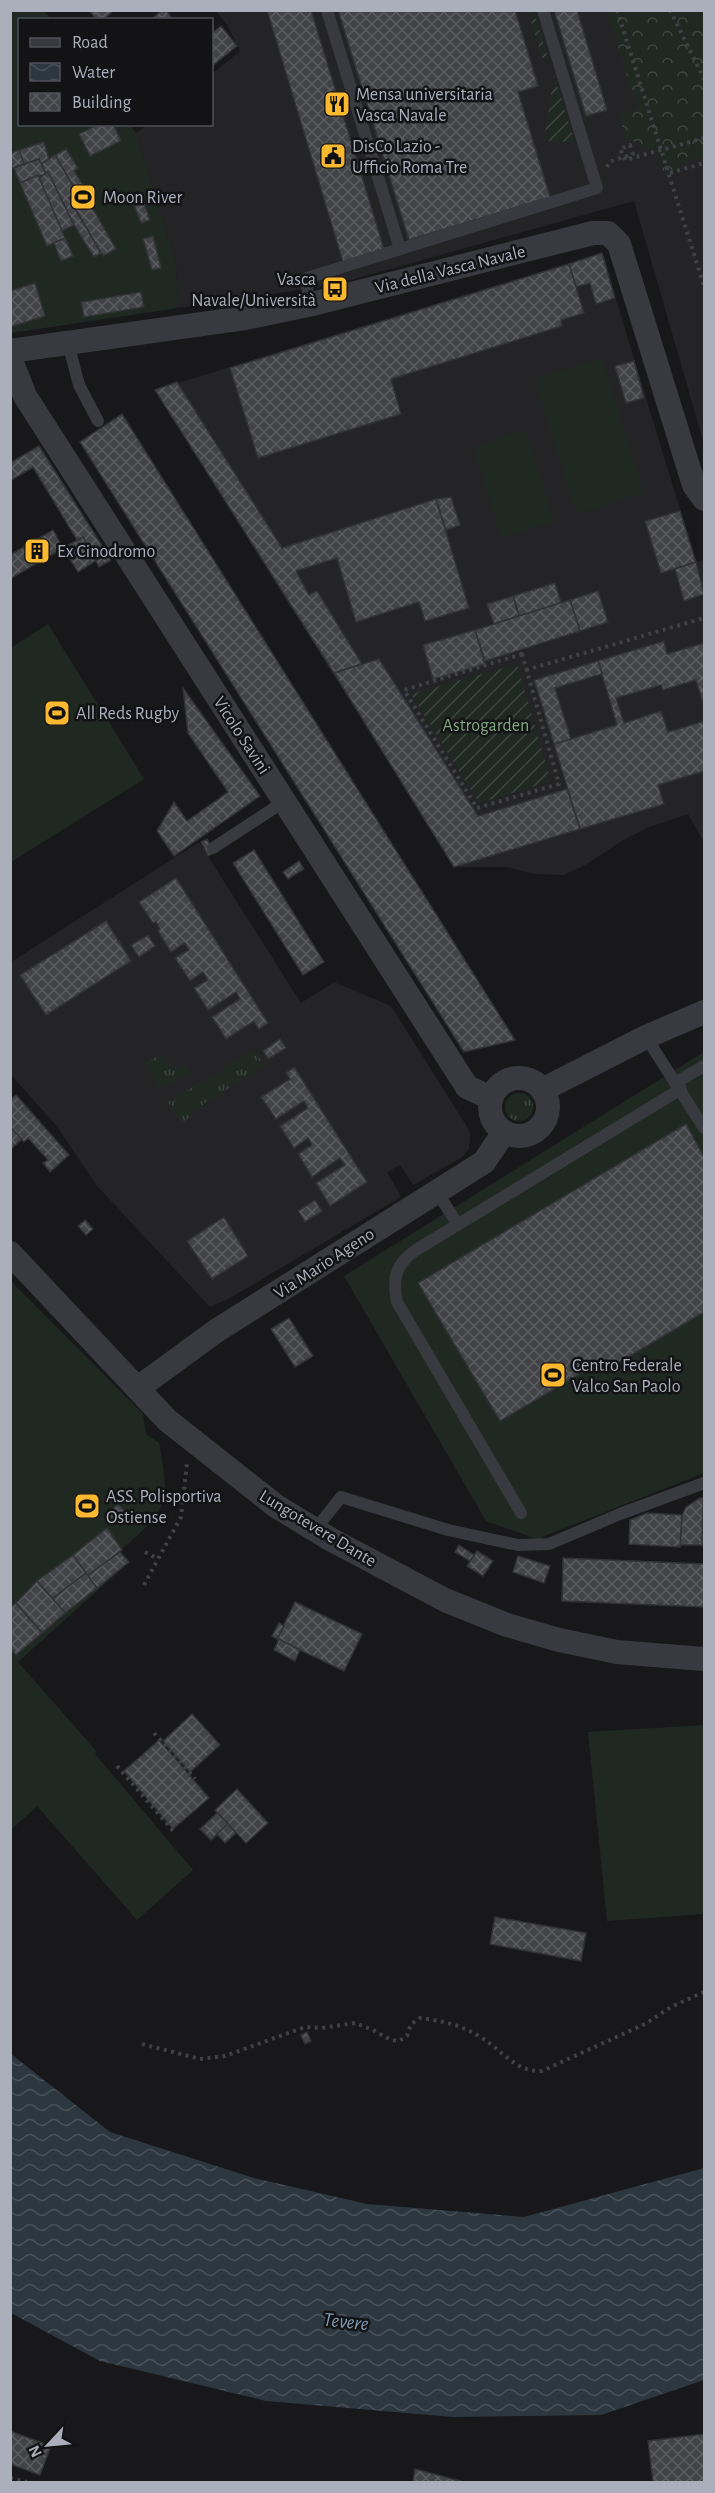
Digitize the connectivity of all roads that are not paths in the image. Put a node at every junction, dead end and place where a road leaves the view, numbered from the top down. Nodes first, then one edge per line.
1 (327, 10) edge
2 (543, 10) edge
3 (400, 249) junction
4 (308, 305) junction
5 (68, 343) junction
6 (10, 351) edge
7 (10, 358) edge
8 (98, 421) dead end
9 (705, 500) edge
10 (285, 801) junction
11 (213, 848) dead end
12 (705, 1012) edge
13 (646, 1037) junction
14 (705, 1066) edge
15 (679, 1085) junction
16 (542, 1090) junction
17 (491, 1098) junction
18 (704, 1122) edge
19 (504, 1132) junction
20 (437, 1192) junction
21 (458, 1226) junction
22 (10, 1253) edge
23 (138, 1388) junction
24 (705, 1483) edge
25 (521, 1513) dead end
26 (315, 1530) junction
27 (705, 1659) edge

1 - 3 lane
2 - 3 lane
3 - 4 lane
4 - 5 street, Via della Vasca Navale
4 - 9 street, Via della Vasca Navale
5 - 6 street, Via della Vasca Navale
5 - 8 lane
7 - 10 street, Vicolo Savini
10 - 11 lane
10 - 17 street, Vicolo Savini
12 - 13 street
13 - 15 lane
13 - 16 street
14 - 15 lane
15 - 18 lane
15 - 21 lane
16 - 17 street
16 - 19 street
17 - 19 street
19 - 20 street, Via Mario Ageno
20 - 21 lane
20 - 23 street, Via Mario Ageno
21 - 25 lane
22 - 23 street, Lungotevere Dante
23 - 26 street, Lungotevere Dante
24 - 26 lane
26 - 27 street, Lungotevere Dante

